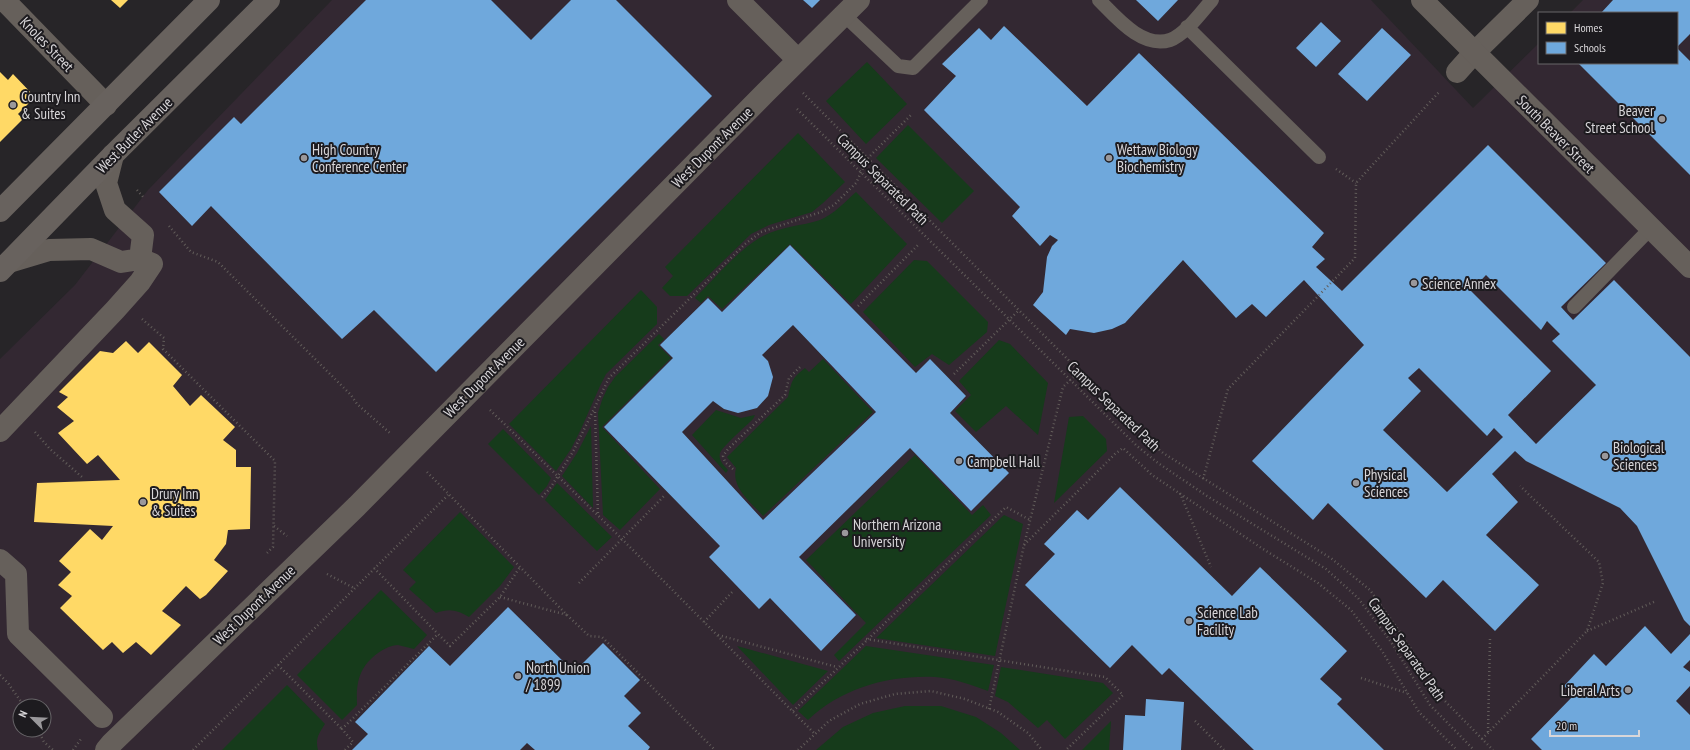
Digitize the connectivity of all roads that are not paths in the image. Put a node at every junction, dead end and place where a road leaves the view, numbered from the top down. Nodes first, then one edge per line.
1 (4, 0) edge
2 (209, 0) edge
3 (269, 0) edge
4 (738, 0) edge
5 (982, 0) edge
6 (1099, 0) edge
7 (1212, 0) edge
8 (1422, 0) edge
9 (1528, 0) edge
10 (852, 7) edge
11 (1187, 27) junction
12 (1474, 53) junction
13 (791, 67) junction
14 (1458, 72) road end
15 (106, 105) junction
16 (113, 155) junction
17 (1320, 157) dead end
18 (0, 211) edge
19 (1651, 228) junction
20 (140, 259) junction
21 (5, 266) edge
22 (1690, 267) edge
23 (1574, 307) dead end
24 (0, 431) edge
25 (0, 560) edge
26 (102, 717) road end
27 (106, 750) edge

1 - 15 street, Knoles Street
2 - 15 main road
3 - 16 main road, West Butler Avenue
4 - 13 street
5 - 10 lane
6 - 11 lane
7 - 11 lane
8 - 12 street, South Beaver Street
9 - 12 street
10 - 13 street, West Dupont Avenue
11 - 17 lane
12 - 14 street
12 - 19 street, South Beaver Street
13 - 27 street, West Dupont Avenue
15 - 18 main road
16 - 20 street
16 - 21 main road, West Butler Avenue
19 - 22 street, South Beaver Street
19 - 23 lane
20 - 21 street
20 - 24 street
25 - 26 street

